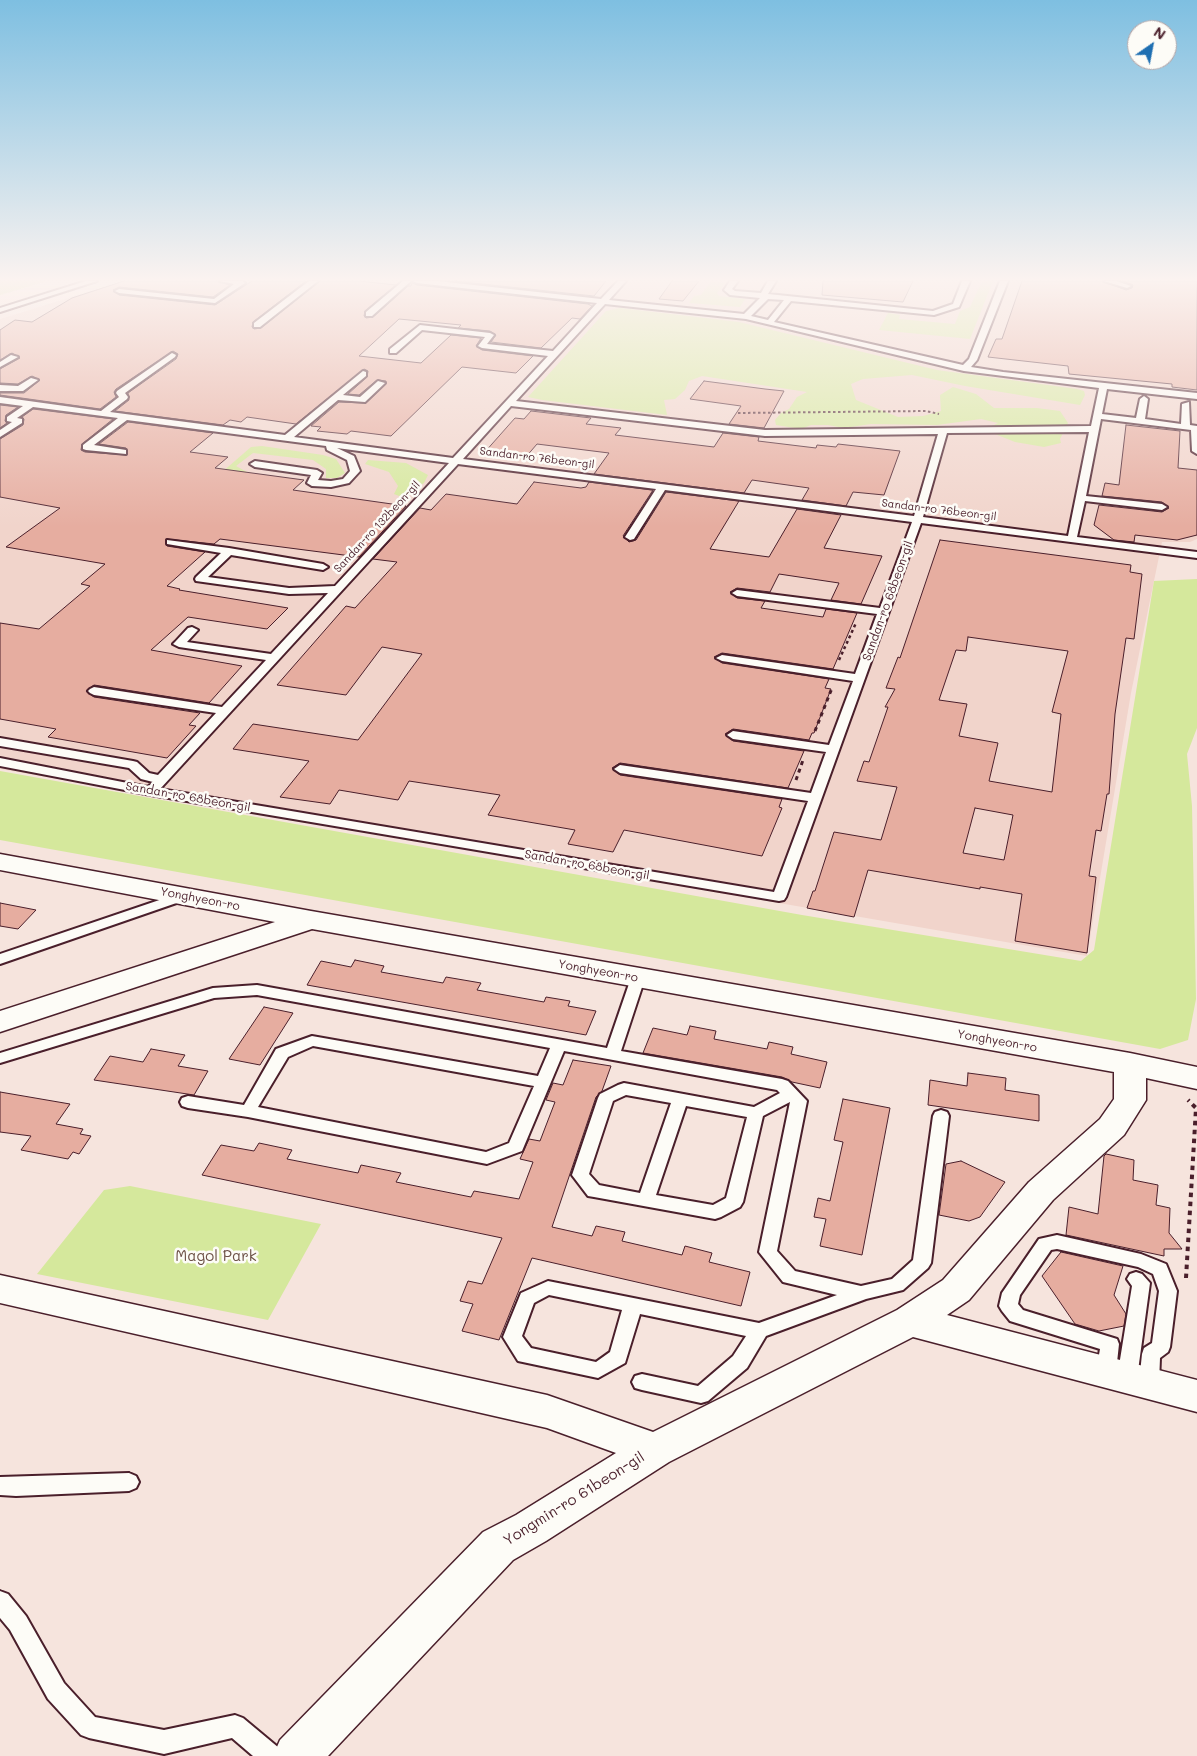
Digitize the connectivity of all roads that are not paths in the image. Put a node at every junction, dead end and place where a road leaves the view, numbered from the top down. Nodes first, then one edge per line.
1 (160, 363) edge
2 (546, 363) edge
3 (936, 363) edge
4 (970, 363) edge
5 (964, 369) junction
6 (363, 374) dead end
7 (34, 380) dead end
8 (381, 383) dead end
9 (1103, 387) junction
10 (0, 388) edge
11 (1197, 396) edge
12 (336, 397) junction
13 (1144, 399) dead end
14 (0, 400) edge
15 (508, 403) junction
16 (32, 404) junction
17 (1186, 404) dead end
18 (102, 414) junction
19 (1097, 416) junction
20 (125, 417) junction
21 (1140, 421) junction
22 (1185, 427) junction
23 (1095, 429) junction
24 (943, 430) junction
25 (0, 434) edge
26 (287, 438) junction
27 (318, 442) junction
28 (1197, 451) edge
29 (124, 452) dead end
30 (455, 460) junction
31 (255, 464) dead end
32 (662, 487) junction
33 (1080, 498) junction
34 (1162, 507) dead end
35 (918, 520) junction
36 (630, 537) dead end
37 (1072, 539) junction
38 (171, 542) dead end
39 (229, 552) junction
40 (1197, 555) edge
41 (323, 567) dead end
42 (337, 589) junction
43 (737, 593) dead end
44 (884, 612) junction
45 (192, 630) dead end
46 (274, 658) junction
47 (722, 658) dead end
48 (859, 678) junction
49 (94, 690) dead end
50 (225, 711) junction
51 (733, 735) dead end
52 (0, 742) edge
53 (833, 749) junction
54 (0, 762) edge
55 (620, 769) dead end
56 (162, 780) junction
57 (151, 791) junction
58 (815, 798) junction
59 (0, 862) edge
60 (183, 896) junction
61 (311, 920) junction
62 (0, 958) edge
63 (638, 978) junction
64 (0, 1022) edge
65 (559, 1045) junction
66 (612, 1055) junction
67 (0, 1058) edge
68 (1130, 1064) junction
69 (544, 1082) junction
70 (1191, 1088) edge
71 (791, 1094) junction
72 (680, 1099) junction
73 (188, 1102) dead end
74 (248, 1111) junction
75 (756, 1113) junction
76 (941, 1116) dead end
77 (646, 1200) junction
78 (1136, 1279) dead end
79 (0, 1289) edge
80 (861, 1293) junction
81 (633, 1305) junction
82 (910, 1321) junction
83 (759, 1331) junction
84 (1129, 1363) junction
85 (642, 1382) dead end
86 (1197, 1396) edge
87 (655, 1450) junction
88 (129, 1482) dead end
89 (0, 1486) edge
90 (0, 1601) edge
91 (271, 1756) edge
92 (296, 1756) edge

1 - 18 lane
2 - 15 lane, Sandan-ro 132beon-gil
3 - 5 lane
4 - 5 lane
5 - 9 lane
6 - 12 lane
7 - 10 lane
8 - 12 lane
9 - 11 lane
9 - 19 lane
12 - 26 lane
13 - 21 lane
14 - 16 lane, Sandan-ro 76beon-gil
15 - 24 lane
15 - 30 lane, Sandan-ro 132beon-gil
16 - 18 lane, Sandan-ro 76beon-gil
16 - 25 lane
17 - 22 lane
18 - 20 lane, Sandan-ro 76beon-gil
19 - 21 lane
19 - 23 lane
20 - 26 lane, Sandan-ro 76beon-gil
20 - 29 lane
21 - 22 lane
22 - 28 lane
23 - 24 lane
23 - 33 lane
24 - 35 lane, Sandan-ro 68beon-gil
26 - 27 lane, Sandan-ro 76beon-gil
27 - 30 lane, Sandan-ro 76beon-gil
27 - 31 lane
30 - 32 lane, Sandan-ro 76beon-gil
30 - 42 lane, Sandan-ro 132beon-gil
32 - 35 lane, Sandan-ro 76beon-gil
32 - 36 lane
33 - 34 lane
33 - 37 lane
35 - 37 lane, Sandan-ro 76beon-gil
35 - 44 lane, Sandan-ro 68beon-gil
37 - 40 lane, Sandan-ro 76beon-gil
38 - 39 lane
39 - 41 lane
39 - 42 lane
42 - 46 lane, Sandan-ro 132beon-gil
43 - 44 lane
44 - 48 lane, Sandan-ro 68beon-gil
45 - 46 lane
46 - 50 lane, Sandan-ro 132beon-gil
47 - 48 lane
48 - 53 lane, Sandan-ro 68beon-gil
49 - 50 lane
50 - 56 lane, Sandan-ro 132beon-gil
51 - 53 lane
52 - 56 lane
53 - 58 lane, Sandan-ro 68beon-gil
54 - 57 lane, Sandan-ro 68beon-gil
55 - 58 lane
56 - 57 lane, Sandan-ro 132beon-gil
57 - 58 lane, Sandan-ro 68beon-gil
59 - 60 street, Yonghyeon-ro
60 - 61 street, Yonghyeon-ro
60 - 62 lane
61 - 63 street, Yonghyeon-ro
61 - 64 street
63 - 66 lane
63 - 68 street, Yonghyeon-ro
65 - 66 lane
65 - 67 lane
65 - 69 lane
66 - 71 lane
68 - 70 street, Yonghyeon-ro
68 - 82 street, Yongmin-ro 61beon-gil
69 - 74 lane
69 - 74 lane
71 - 75 lane
71 - 80 lane
72 - 75 lane
72 - 77 lane
72 - 77 lane
73 - 74 lane
75 - 77 lane
76 - 80 lane
78 - 84 lane
79 - 87 street
80 - 83 lane
81 - 81 lane
81 - 83 lane
82 - 84 street
82 - 87 street, Yongmin-ro 61beon-gil
83 - 85 lane
84 - 84 lane
84 - 86 street
87 - 92 street, Yongmin-ro 61beon-gil
88 - 89 lane
90 - 91 lane

